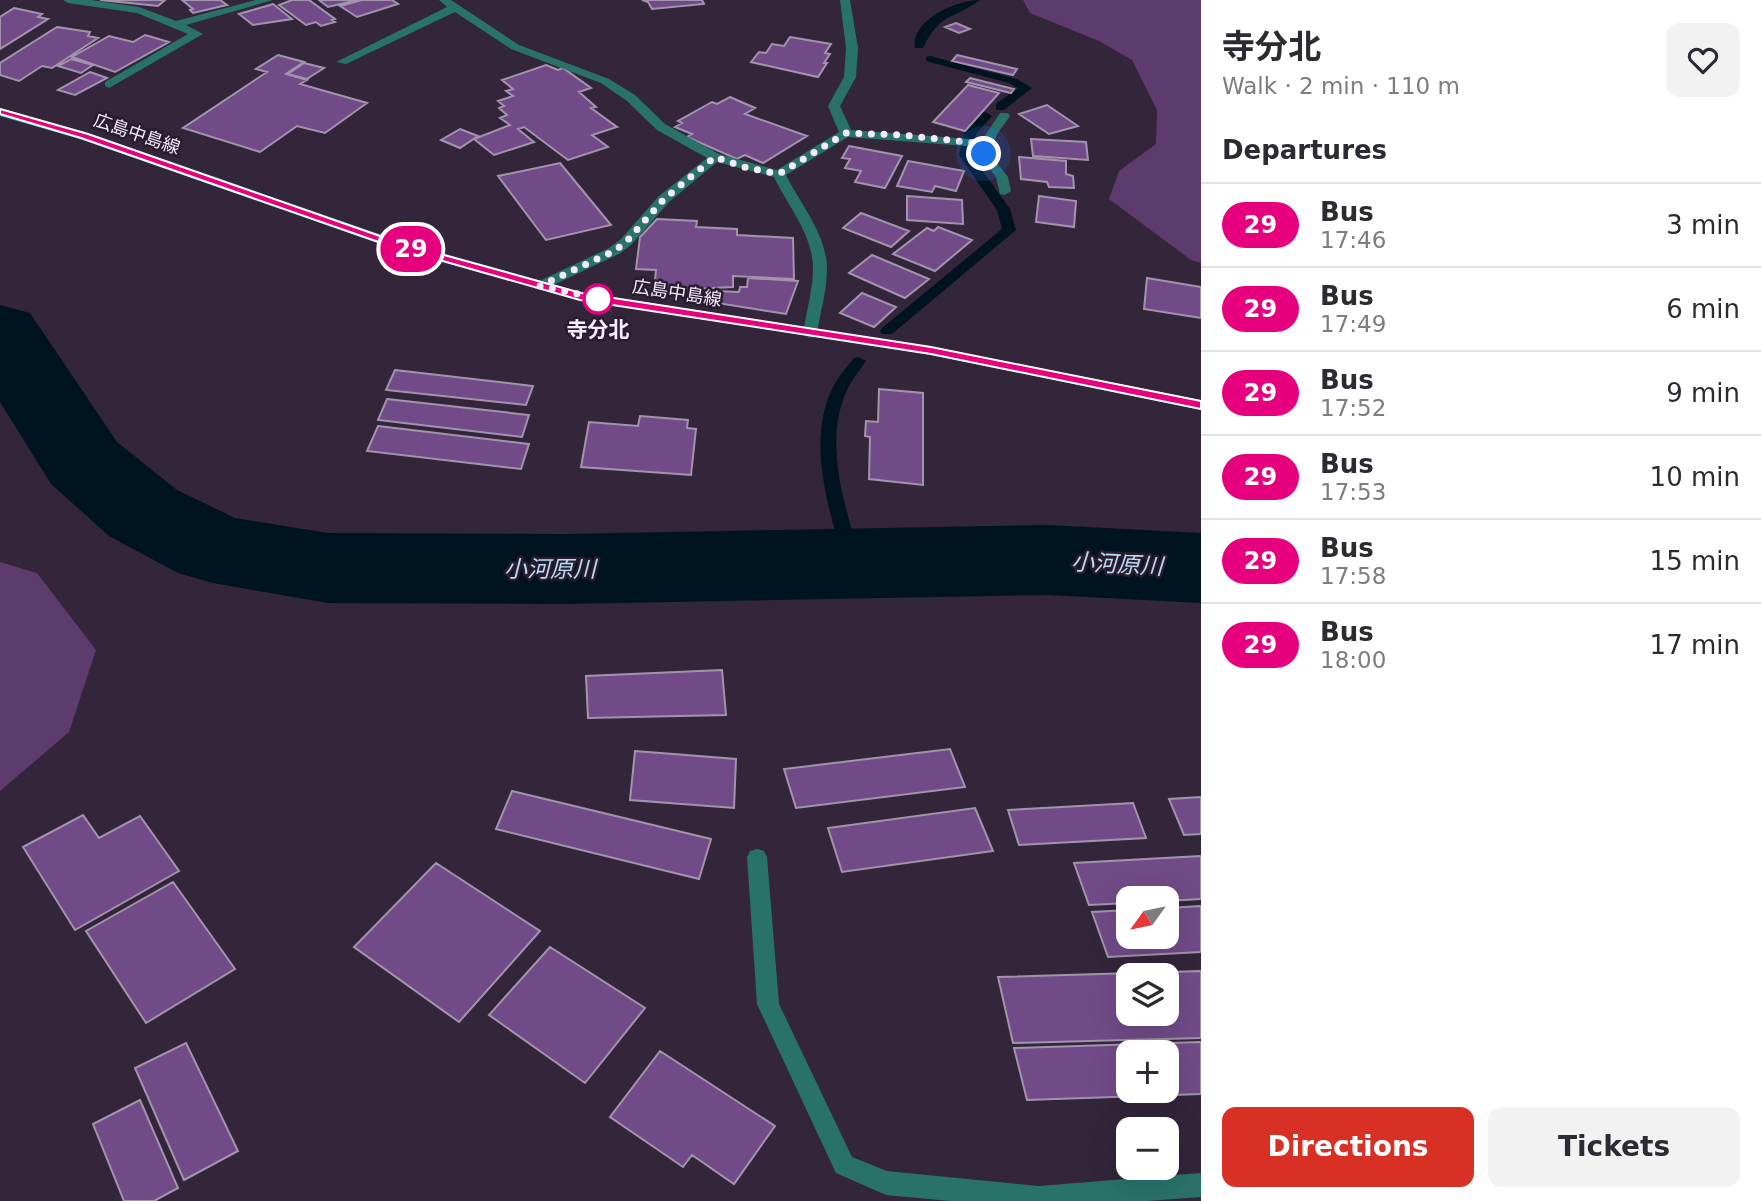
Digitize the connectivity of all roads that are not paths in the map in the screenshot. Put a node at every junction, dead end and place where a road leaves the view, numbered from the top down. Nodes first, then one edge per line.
1 (68, 0) edge
2 (268, 0) edge
3 (845, 0) edge
4 (449, 4) edge
5 (175, 25) junction
6 (342, 62) dead end
7 (109, 84) dead end
8 (0, 112) edge
9 (1004, 116) dead end
10 (846, 133) junction
11 (985, 144) junction
12 (715, 157) junction
13 (779, 174) junction
14 (1005, 191) dead end
15 (540, 286) junction
16 (810, 334) junction
17 (1201, 405) edge
18 (757, 856) dead end
19 (1201, 1185) edge

1 - 5 street
2 - 5 street
3 - 10 street
4 - 6 street
4 - 12 street
5 - 7 street
8 - 15 main road, 広島中島線
9 - 11 street
10 - 11 street
10 - 13 street
11 - 14 street
12 - 13 street
12 - 15 street
13 - 16 street
15 - 16 main road, 広島中島線
16 - 17 main road, 広島中島線
18 - 19 street

